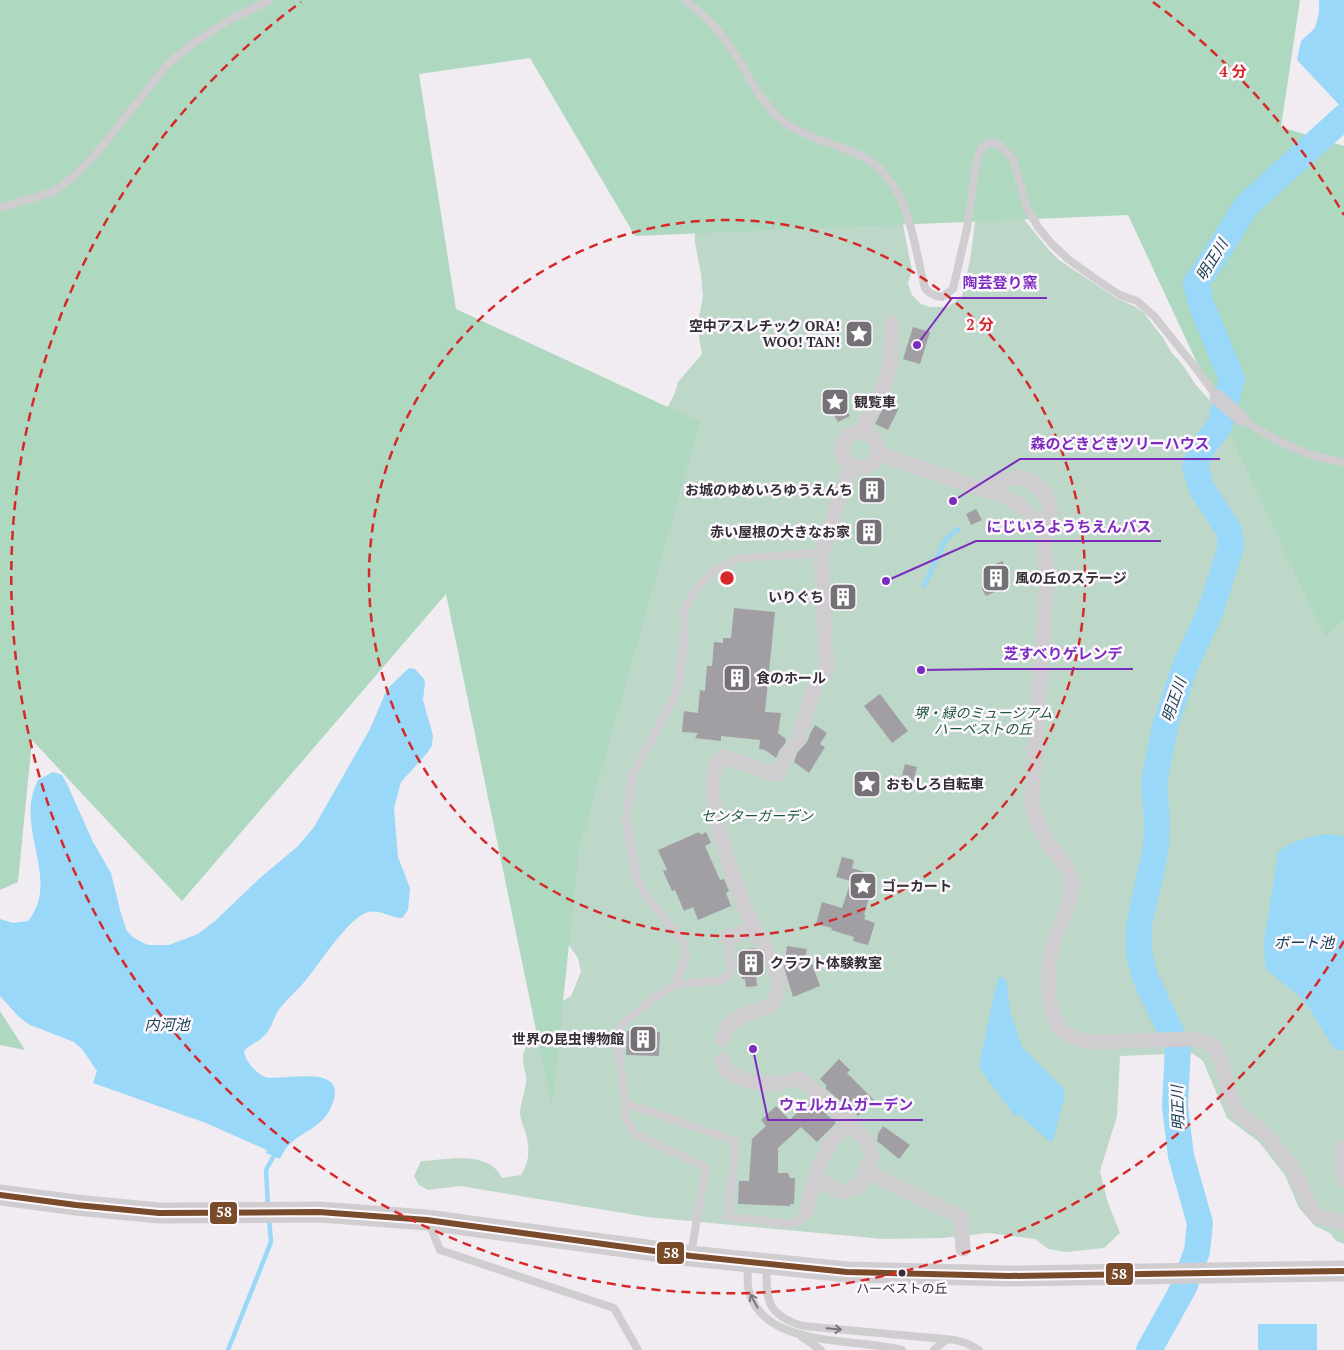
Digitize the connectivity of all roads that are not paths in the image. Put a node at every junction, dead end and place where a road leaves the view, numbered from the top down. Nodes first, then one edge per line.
1 (270, 0) edge
2 (686, 0) edge
3 (0, 208) edge
4 (892, 322) dead end
5 (1217, 398) joint
6 (1241, 418) joint
7 (861, 432) junction
8 (877, 454) junction
9 (1344, 462) edge
10 (852, 466) junction
11 (980, 489) junction
12 (1043, 530) junction
13 (821, 553) junction
14 (755, 929) junction
15 (727, 938) joint
16 (675, 985) junction
17 (722, 1040) dead end
18 (722, 1060) dead end
19 (625, 1103) junction
20 (850, 1123) junction
21 (1344, 1146) edge
22 (866, 1171) junction
23 (816, 1179) junction
24 (1344, 1179) edge
25 (0, 1195) edge
26 (806, 1212) joint
27 (427, 1220) junction
28 (1344, 1222) edge
29 (963, 1248) dead end
30 (690, 1256) junction
31 (758, 1263) junction
32 (1344, 1271) edge
33 (801, 1336) junction
34 (946, 1340) junction
35 (638, 1350) edge
36 (821, 1350) edge
37 (902, 1350) edge
38 (934, 1350) edge
39 (979, 1350) edge

1 - 3 lane
2 - 5 lane
4 - 7 street
5 - 6 street
6 - 9 lane
7 - 8 street
7 - 10 street
8 - 10 street
8 - 11 street
10 - 13 street
11 - 12 street
11 - 12 street
12 - 28 street
13 - 14 street
13 - 16 lane
14 - 15 street
14 - 17 street
15 - 16 lane
16 - 19 lane
18 - 20 street
19 - 26 lane
19 - 30 lane
20 - 22 street
20 - 23 street
21 - 24 street
22 - 23 street
22 - 29 street
23 - 26 street
25 - 27 street
27 - 30 street
27 - 35 lane
30 - 31 street
31 - 32 street
33 -> 31 lane
31 -> 34 lane
33 - 36 lane
33 - 37 lane
34 - 38 lane
34 - 39 lane

